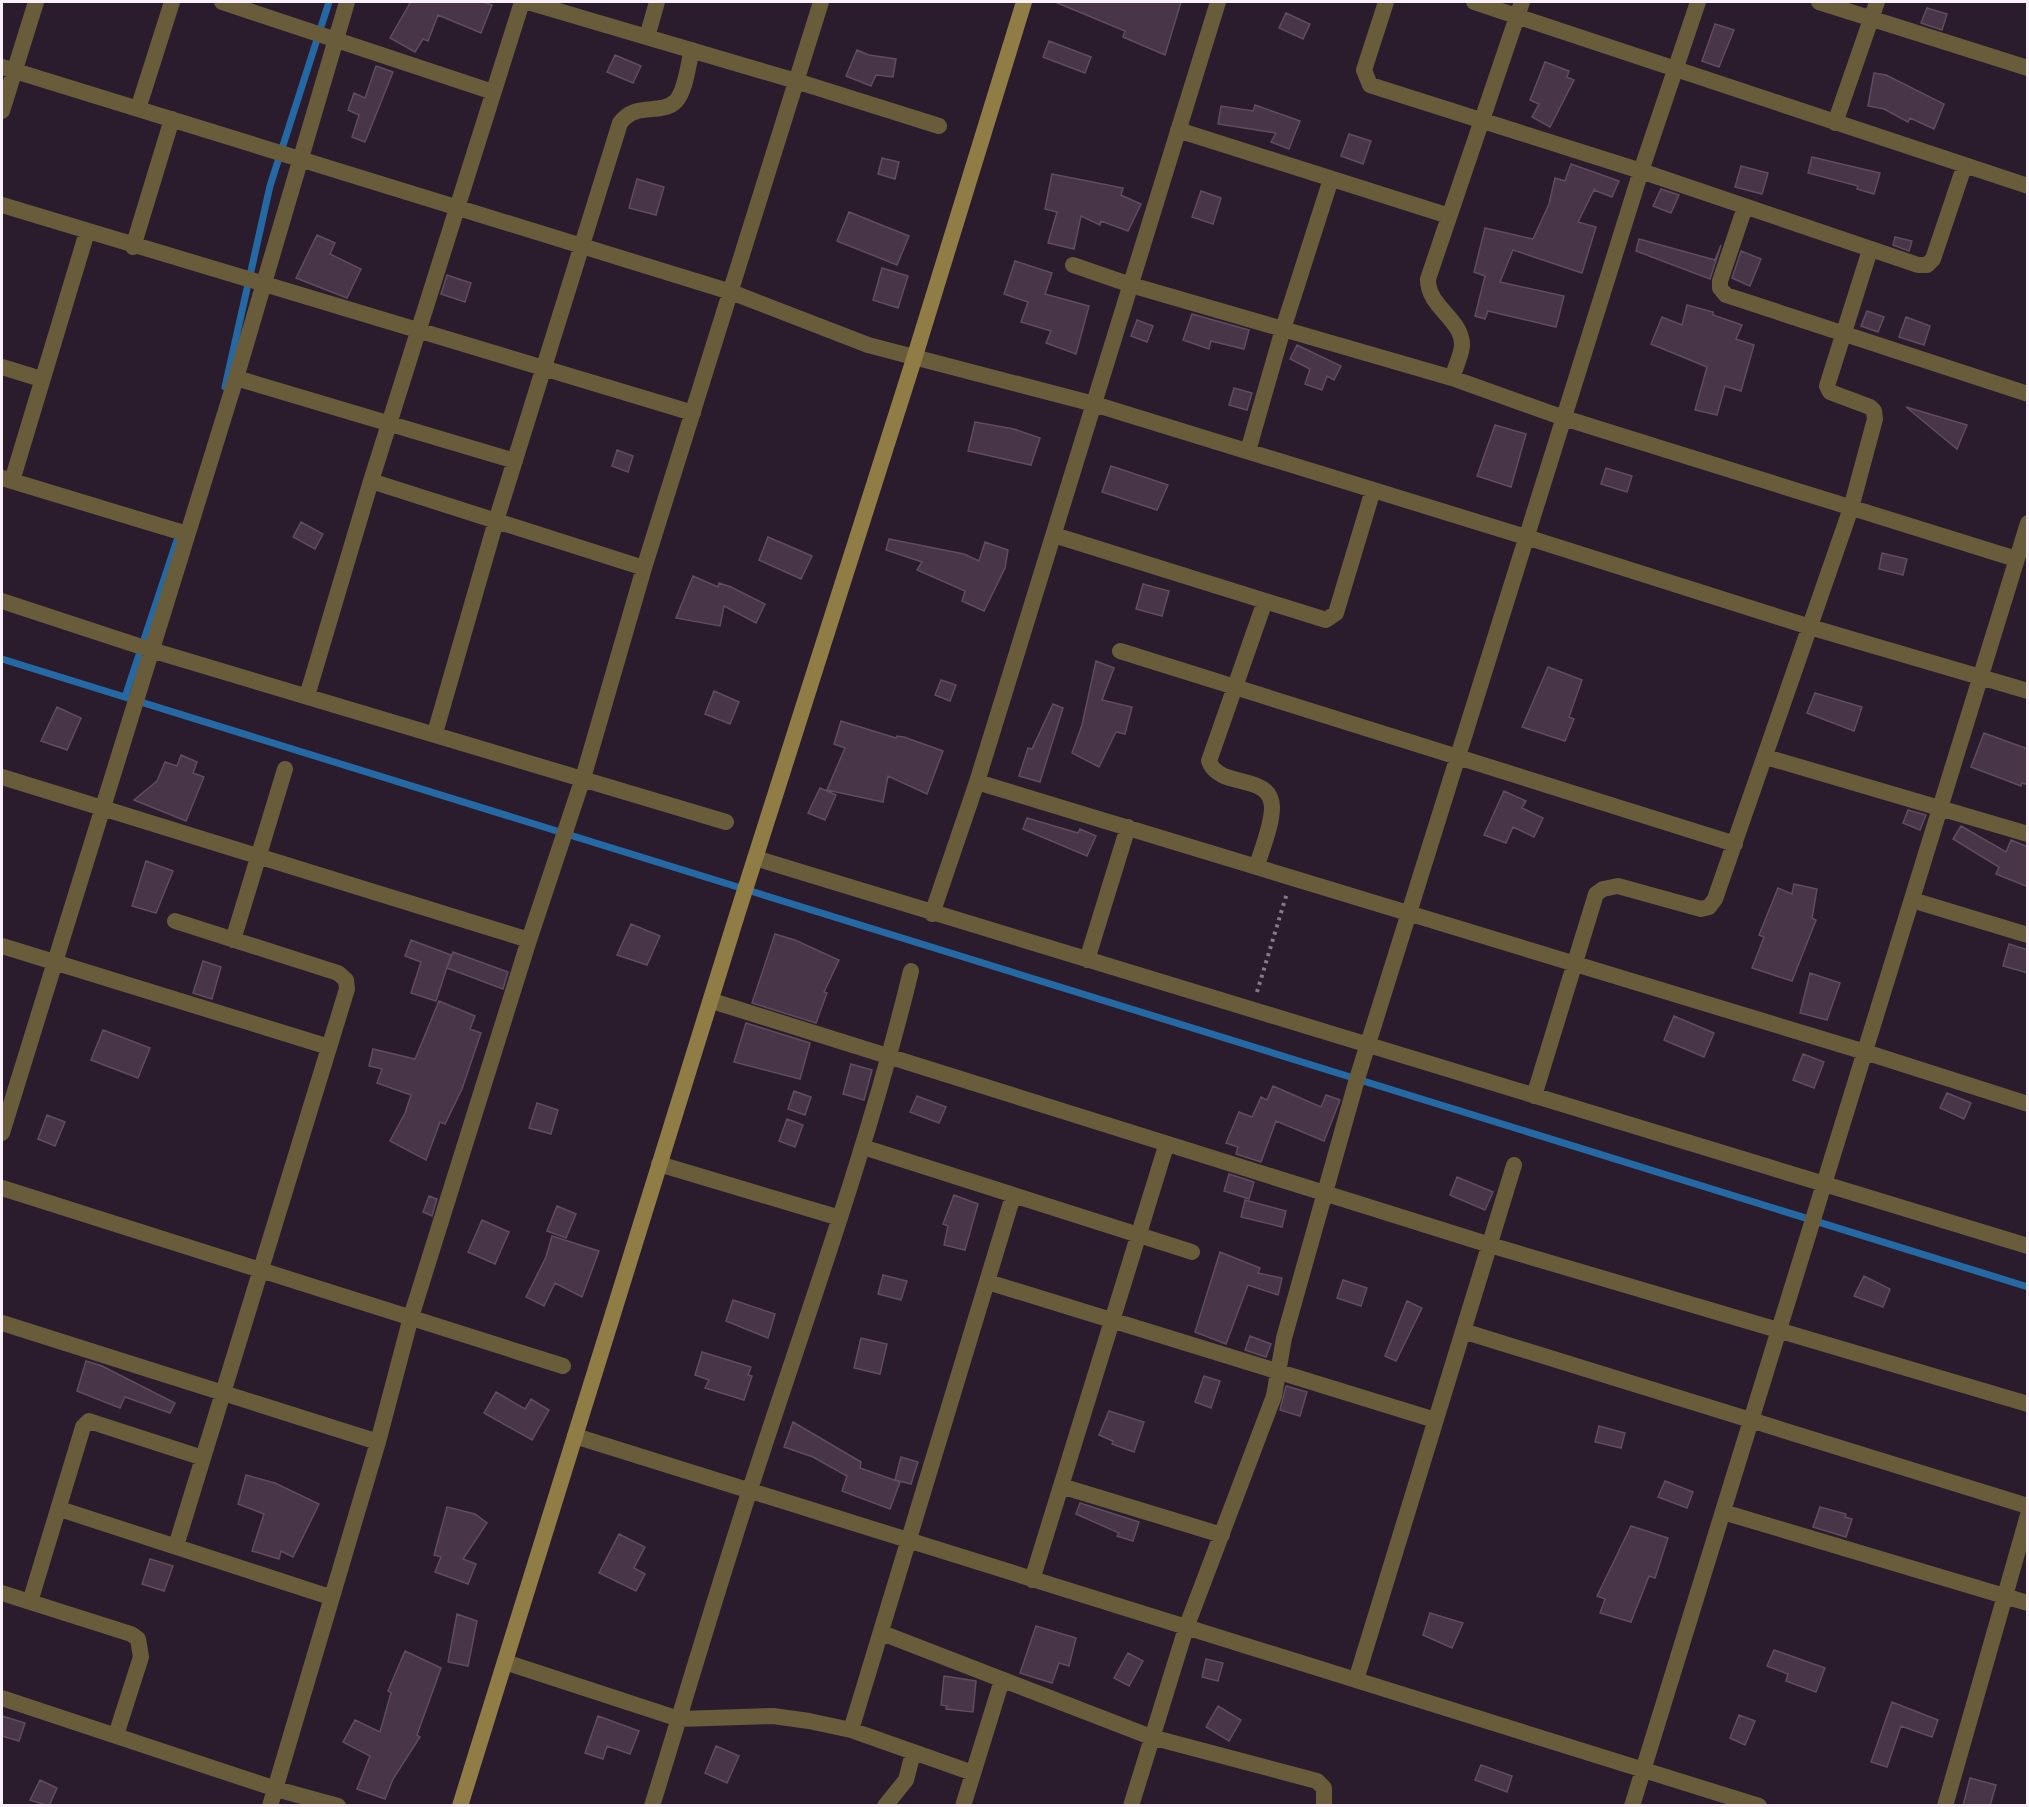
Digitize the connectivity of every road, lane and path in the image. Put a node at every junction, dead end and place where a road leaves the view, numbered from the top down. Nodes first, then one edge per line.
1 (36, 2) edge
2 (172, 2) edge
3 (222, 2) edge
4 (347, 2) edge
5 (522, 2) edge
6 (528, 2) edge
7 (657, 2) edge
8 (821, 2) edge
9 (1024, 2) edge
10 (1218, 2) edge
11 (1386, 2) edge
12 (1474, 2) edge
13 (1698, 2) edge
14 (1819, 2) edge
15 (1876, 2) edge
16 (1520, 8) edge
17 (1871, 18) junction
18 (647, 37) junction
19 (336, 38) junction
20 (692, 50) junction
21 (2028, 68) edge
22 (8, 69) edge
23 (1676, 69) junction
24 (796, 81) junction
25 (494, 92) junction
26 (138, 109) junction
27 (2, 111) edge
28 (172, 119) junction
29 (1481, 120) junction
30 (1835, 123) junction
31 (939, 126) dead end
32 (1178, 130) junction
33 (302, 158) junction
34 (1964, 166) junction
35 (1641, 171) junction
36 (1331, 179) junction
37 (2028, 186) edge
38 (2, 205) edge
39 (457, 207) junction
40 (1746, 207) junction
41 (1449, 216) junction
42 (87, 232) junction
43 (582, 246) junction
44 (133, 247) junction
45 (1870, 250) junction
46 (1073, 265) dead end
47 (264, 284) junction
48 (1131, 285) junction
49 (731, 291) junction
50 (419, 328) junction
51 (1283, 329) junction
52 (1845, 335) junction
53 (914, 359) junction
54 (2, 367) edge
55 (544, 367) junction
56 (236, 378) junction
57 (1452, 378) junction
58 (41, 379) junction
59 (2028, 394) edge
60 (1094, 404) junction
61 (693, 413) junction
62 (1564, 418) junction
63 (390, 422) junction
64 (1248, 451) junction
65 (515, 461) junction
66 (7, 479) edge
67 (371, 481) junction
68 (1373, 490) junction
69 (1851, 508) junction
70 (496, 521) junction
71 (2028, 523) edge
72 (187, 534) junction
73 (1054, 535) junction
74 (1526, 537) junction
75 (2016, 559) junction
76 (645, 568) junction
77 (2, 601) edge
78 (1265, 601) junction
79 (1810, 627) junction
80 (152, 650) junction
81 (1120, 651) dead end
82 (1982, 677) junction
83 (1234, 687) junction
84 (2028, 692) edge
85 (307, 696) junction
86 (435, 733) junction
87 (1766, 757) junction
88 (1457, 759) junction
89 (285, 769) dead end
90 (2, 777) edge
91 (583, 777) junction
92 (977, 782) junction
93 (104, 808) junction
94 (1941, 808) junction
95 (726, 822) dead end
96 (1128, 826) junction
97 (2028, 834) edge
98 (1735, 844) junction
99 (259, 857) junction
100 (755, 858) junction
101 (1257, 866) junction
102 (1292, 878) junction
103 (1912, 900) junction
104 (932, 914) junction
105 (1409, 914) junction
106 (174, 921) dead end
107 (2028, 935) edge
108 (529, 939) junction
109 (233, 940) junction
110 (2, 946) edge
111 (1087, 960) junction
112 (56, 963) junction
113 (1574, 964) junction
114 (911, 971) dead end
115 (712, 1001) junction
116 (1252, 1010) junction
117 (1368, 1045) junction
118 (329, 1047) junction
119 (1865, 1052) junction
120 (890, 1057) junction
121 (1534, 1096) junction
122 (2028, 1104) edge
123 (2, 1132) edge
124 (1166, 1146) junction
125 (863, 1147) junction
126 (659, 1164) junction
127 (1514, 1165) dead end
128 (1824, 1185) junction
129 (2, 1188) edge
130 (1323, 1194) junction
131 (1013, 1196) junction
132 (840, 1218) junction
133 (1137, 1234) junction
134 (1490, 1245) junction
135 (2028, 1246) edge
136 (1192, 1252) dead end
137 (260, 1270) junction
138 (988, 1282) junction
139 (411, 1317) junction
140 (1111, 1320) junction
141 (2, 1323) edge
142 (1779, 1329) junction
143 (1463, 1331) junction
144 (563, 1366) dead end
145 (1280, 1373) junction
146 (224, 1392) junction
147 (2028, 1404) edge
148 (1435, 1420) junction
149 (1751, 1420) junction
150 (575, 1436) junction
151 (378, 1442) junction
152 (203, 1458) junction
153 (1061, 1486) junction
154 (750, 1489) junction
155 (2028, 1506) edge
156 (60, 1509) junction
157 (1723, 1512) junction
158 (2028, 1515) edge
159 (1222, 1535) junction
160 (907, 1541) junction
161 (176, 1546) junction
162 (1032, 1580) junction
163 (2, 1593) edge
164 (2004, 1596) junction
165 (330, 1597) junction
166 (30, 1602) junction
167 (2028, 1603) edge
168 (1186, 1628) junction
169 (882, 1634) junction
170 (505, 1662) junction
171 (1002, 1680) junction
172 (1356, 1680) junction
173 (2, 1698) edge
174 (679, 1719) junction
175 (851, 1730) junction
176 (116, 1735) junction
177 (1151, 1737) junction
178 (913, 1753) junction
179 (1643, 1770) junction
180 (973, 1773) junction
181 (276, 1789) junction
182 (270, 1806) edge
183 (338, 1806) edge
184 (459, 1806) edge
185 (652, 1806) edge
186 (885, 1806) edge
187 (963, 1806) edge
188 (1131, 1806) edge
189 (1324, 1806) edge
190 (1632, 1806) edge
191 (1759, 1806) edge
192 (1945, 1806) edge

1 - 22 street
2 - 26 street
3 - 19 street
4 - 19 street
5 - 25 street
6 - 18 street
7 - 18 street
8 - 24 street
9 - 53 main road
10 - 32 street
11 - 29 street
12 - 16 street
13 - 23 street
14 - 17 street
15 - 17 street
16 - 23 street
16 - 29 street
17 - 21 street
17 - 30 street
18 - 20 street
19 - 25 street
19 - 33 street
20 - 24 street
20 - 43 street
22 - 26 street
22 - 27 street
23 - 30 street
23 - 35 street
24 - 31 street
24 - 49 street
25 - 39 street
26 - 28 street
28 - 33 street
28 - 44 street
29 - 35 street
29 - 41 street
30 - 34 street
32 - 36 street
32 - 48 street
33 - 39 street
33 - 47 street
34 - 37 street
34 - 45 street
35 - 40 street
35 - 62 street
36 - 41 street
36 - 51 street
38 - 42 street
39 - 43 street
39 - 50 street
40 - 45 street
40 - 52 street
41 - 57 street
42 - 44 street
42 - 58 street
43 - 49 street
43 - 55 street
44 - 47 street
45 - 52 street
46 - 48 street
47 - 50 street
47 - 56 street
48 - 51 street
48 - 60 street
49 - 53 street
49 - 61 street
50 - 55 street
50 - 63 street
51 - 57 street
51 - 64 street
52 - 59 street
52 - 69 street
53 - 60 street
53 - 100 main road
54 - 58 street
55 - 61 street
55 - 65 street
56 - 63 street
56 - 72 street
57 - 62 street
58 - 66 street
60 - 64 street
60 - 73 street
61 - 76 street
62 - 69 street
62 - 74 street
63 - 65 street
63 - 67 street
64 - 68 street
65 - 70 street
66 - 72 street
67 - 70 street
67 - 85 street
68 - 74 street
68 - 78 street
69 - 75 street
69 - 79 street
70 - 76 street
70 - 86 street
71 - 75 street
72 - 80 street
73 - 78 street
73 - 92 street
74 - 79 street
74 - 88 street
75 - 82 street
76 - 91 street
77 - 80 street
78 - 83 street
79 - 82 street
79 - 87 street
80 - 85 street
80 - 93 street
81 - 83 street
82 - 84 street
82 - 94 street
83 - 88 street
83 - 101 street
85 - 86 street
86 - 91 street
87 - 94 street
87 - 98 street
88 - 98 street
88 - 105 street
89 - 99 street
90 - 93 street
91 - 95 street
91 - 108 street
92 - 96 street
92 - 104 street
93 - 99 street
93 - 112 street
94 - 97 street
94 - 103 street
96 - 101 street
96 - 111 street
98 - 113 street
99 - 108 street
99 - 109 street
100 - 104 street
100 - 115 main road
101 - 102 street
102 - 105 street
102 - 116 path
103 - 107 street
103 - 119 street
104 - 111 street
105 - 113 street
105 - 117 street
106 - 109 street
108 - 139 street
109 - 118 street
110 - 112 street
111 - 116 street
112 - 118 street
112 - 123 street
113 - 119 street
113 - 121 street
114 - 120 street
115 - 120 street
115 - 126 main road
116 - 117 street
117 - 121 street
117 - 130 street
118 - 137 street
119 - 122 street
119 - 128 street
120 - 124 street
120 - 125 street
121 - 128 street
124 - 130 street
124 - 133 street
125 - 131 street
125 - 132 street
126 - 132 street
126 - 150 main road
127 - 134 street
128 - 135 street
128 - 142 street
129 - 137 street
130 - 134 street
130 - 145 street
131 - 133 street
131 - 138 street
132 - 154 street
133 - 136 street
133 - 140 street
134 - 142 street
134 - 143 street
137 - 139 street
137 - 146 street
138 - 140 street
138 - 160 street
139 - 144 street
139 - 151 street
140 - 145 street
140 - 153 street
141 - 146 street
142 - 147 street
142 - 149 street
143 - 148 street
143 - 149 street
145 - 148 street
145 - 159 street
146 - 151 street
146 - 152 street
148 - 172 street
149 - 155 street
149 - 157 street
150 - 154 street
150 - 170 main road
151 - 165 street
152 - 156 street
152 - 161 street
153 - 159 street
153 - 162 street
154 - 160 street
154 - 174 street
156 - 161 street
156 - 166 street
157 - 164 street
157 - 179 street
158 - 164 street
159 - 168 street
160 - 162 street
160 - 169 street
161 - 165 street
162 - 168 street
163 - 166 street
164 - 167 street
164 - 192 street
165 - 181 street
166 - 176 street
168 - 172 street
168 - 177 street
169 - 171 street
169 - 175 street
170 - 174 street
170 - 184 main road
171 - 177 street
171 - 180 street
172 - 179 street
173 - 176 street
174 - 175 street
174 - 185 street
175 - 178 street
176 - 181 street
177 - 188 street
177 - 189 street
178 - 180 street
178 - 186 street
179 - 190 street
179 - 191 street
180 - 187 street
181 - 182 street
181 - 183 street

